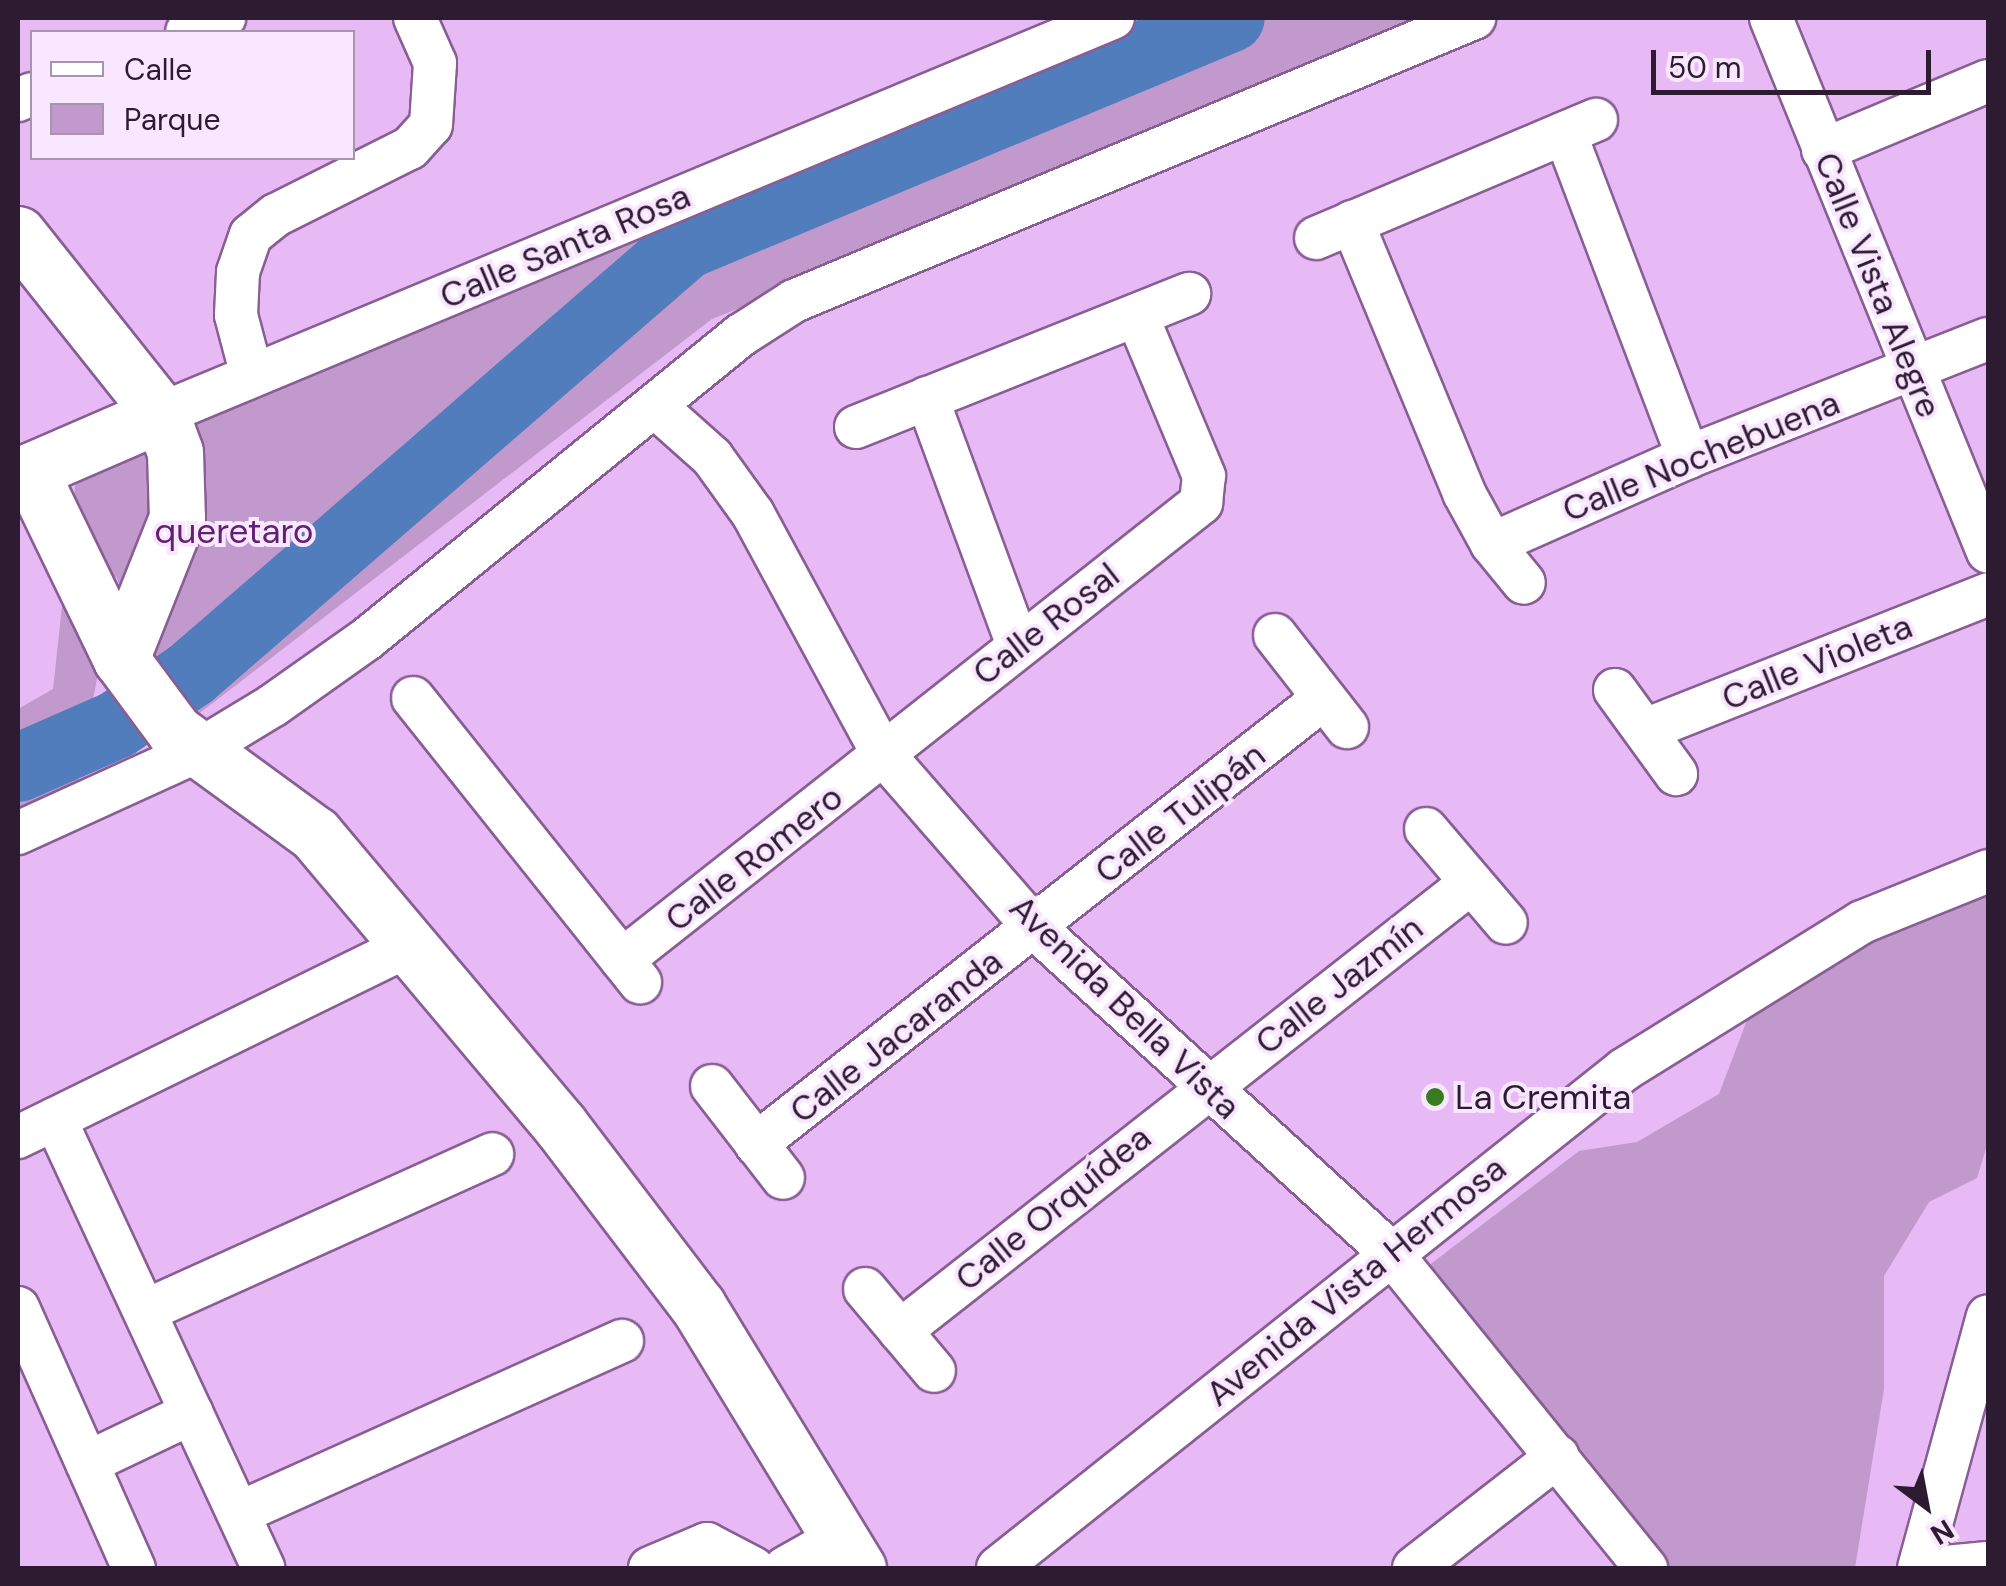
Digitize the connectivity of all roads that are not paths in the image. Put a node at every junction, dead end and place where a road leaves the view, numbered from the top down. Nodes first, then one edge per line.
1 (224, 18) edge
2 (415, 18) edge
3 (1113, 18) edge
4 (1474, 18) edge
5 (1771, 18) edge
6 (192, 30) edge
7 (1988, 81) edge
8 (1823, 150) junction
9 (18, 234) edge
10 (1189, 294) dead end
11 (1138, 316) junction
12 (1988, 339) edge
13 (1911, 371) junction
14 (252, 376) junction
15 (927, 398) junction
16 (657, 408) junction
17 (161, 414) junction
18 (856, 427) dead end
19 (1688, 457) junction
20 (24, 473) edge
21 (1492, 544) junction
22 (1988, 552) edge
23 (1524, 583) dead end
24 (1988, 594) edge
25 (1276, 636) dead end
26 (1018, 644) junction
27 (127, 668) junction
28 (1615, 690) dead end
29 (413, 698) dead end
30 (1645, 730) junction
31 (185, 742) junction
32 (884, 754) junction
33 (1676, 774) dead end
34 (1426, 829) dead end
35 (18, 833) edge
36 (1988, 871) edge
37 (1471, 883) junction
38 (1506, 923) dead end
39 (1035, 928) junction
40 (412, 944) junction
41 (712, 1086) dead end
42 (1207, 1087) junction
43 (36, 1128) edge
44 (756, 1144) junction
45 (492, 1154) dead end
46 (783, 1178) dead end
47 (1390, 1252) junction
48 (865, 1289) dead end
49 (18, 1308) edge
50 (144, 1312) junction
51 (1986, 1326) edge
52 (900, 1331) junction
53 (622, 1341) dead end
54 (28, 1362) edge
55 (934, 1371) dead end
56 (192, 1412) junction
57 (1558, 1456) junction
58 (87, 1463) junction
59 (240, 1513) junction
60 (848, 1553) edge
61 (1988, 1563) edge
62 (129, 1567) edge
63 (263, 1568) edge
64 (650, 1568) edge
65 (753, 1568) edge
66 (785, 1568) edge
67 (998, 1568) edge
68 (1414, 1568) edge
69 (1646, 1568) edge
70 (1918, 1568) edge
71 (1935, 1568) edge

1 - 6 street
2 - 14 street
3 - 14 street, Calle Santa Rosa
4 - 16 street
5 - 8 street, Calle Vista Alegre
7 - 8 street
8 - 13 street, Calle Vista Alegre
9 - 17 street
10 - 11 street
11 - 15 street
11 - 26 street, Calle Rosal
12 - 13 street, Calle Nochebuena
13 - 19 street, Calle Nochebuena
13 - 22 street, Calle Vista Alegre
14 - 17 street, Calle Santa Rosa
15 - 18 street
15 - 26 street
16 - 31 street
16 - 32 street, Avenida Bella Vista
17 - 20 street, Calle Santa Rosa
17 - 27 street
19 - 21 street, Calle Nochebuena
19 - 21 street
20 - 27 street
21 - 23 street
24 - 30 street, Calle Violeta
25 - 39 street, Calle Tulipán
26 - 32 street, Calle Rosal
27 - 31 street
28 - 30 street
29 - 32 street, Calle Romero
30 - 33 street
31 - 35 street
31 - 40 street
32 - 39 street, Avenida Bella Vista
34 - 37 street
36 - 47 street, Avenida Vista Hermosa
37 - 38 street
37 - 42 street, Calle Jazmín
39 - 42 street, Avenida Bella Vista
39 - 44 street, Calle Jacaranda
40 - 43 street
40 - 60 street
41 - 44 street
42 - 47 street, Avenida Bella Vista
42 - 52 street, Calle Orquídea
43 - 50 street
44 - 46 street
45 - 50 street
47 - 57 street, Avenida Bella Vista
47 - 67 street, Avenida Vista Hermosa
48 - 52 street
49 - 54 street
50 - 56 street
51 - 70 street
52 - 55 street
53 - 59 street
54 - 58 street
56 - 58 street
56 - 59 street
57 - 68 street
57 - 69 street, Avenida Bella Vista
58 - 62 street
59 - 63 street
60 - 66 street
61 - 71 street
64 - 65 street

